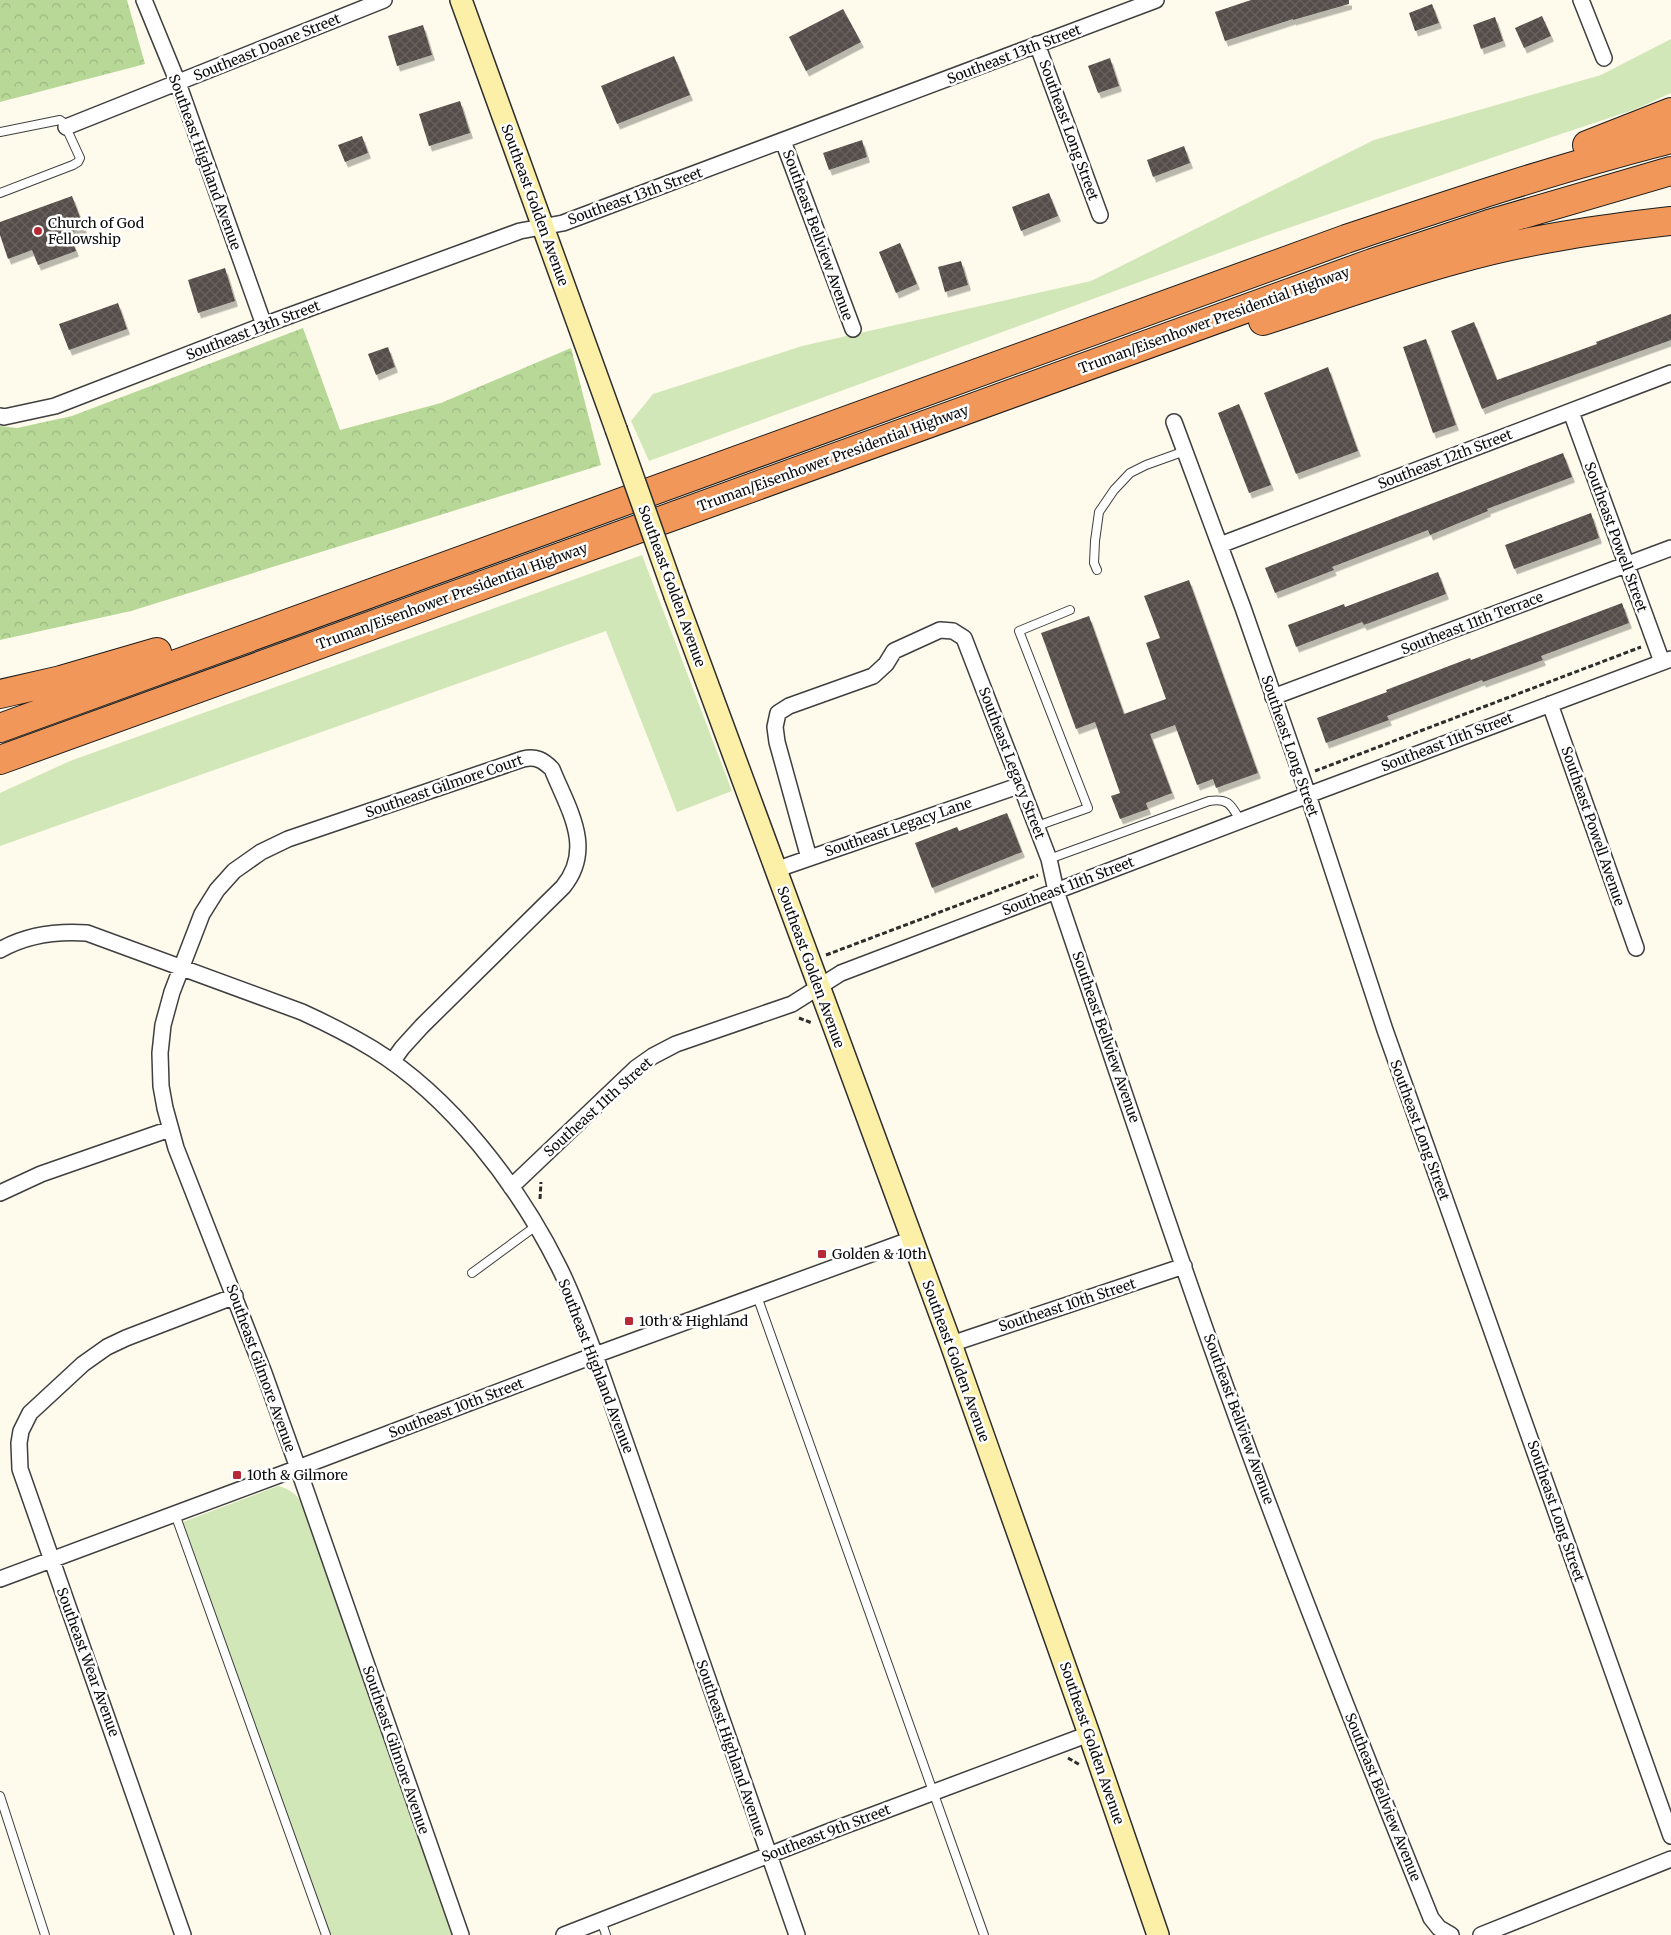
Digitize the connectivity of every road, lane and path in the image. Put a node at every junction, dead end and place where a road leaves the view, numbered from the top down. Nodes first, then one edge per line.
1 (144, 0) edge
2 (384, 0) edge
3 (461, 0) edge
4 (1581, 0) edge
5 (1149, 1) edge
6 (1037, 44) junction
7 (1604, 58) dead end
8 (178, 83) junction
9 (1671, 112) edge
10 (66, 127) junction
11 (0, 132) edge
12 (1671, 139) edge
13 (783, 141) junction
14 (1671, 171) edge
15 (0, 193) edge
16 (1445, 206) junction
17 (1100, 216) dead end
18 (1671, 221) edge
19 (543, 227) junction
20 (264, 325) junction
21 (853, 329) dead end
22 (1077, 369) junction
23 (1671, 373) edge
24 (1571, 412) junction
25 (0, 416) edge
26 (1174, 422) dead end
27 (1184, 450) junction
28 (1220, 545) junction
29 (1671, 548) edge
30 (1626, 565) junction
31 (1097, 570) dead end
32 (389, 586) junction
33 (1070, 610) dead end
34 (1654, 641) junction
35 (1666, 661) edge
36 (214, 682) junction
37 (0, 694) edge
38 (1273, 697) junction
39 (1550, 704) junction
40 (0, 728) edge
41 (0, 760) edge
42 (1301, 777) junction
43 (0, 781) edge
44 (1021, 785) junction
45 (1308, 795) junction
46 (1240, 820) junction
47 (1037, 826) junction
48 (809, 858) junction
49 (1050, 859) junction
50 (776, 870) junction
51 (1038, 875) dead end
52 (1056, 891) junction
53 (1636, 948) dead end
54 (0, 950) edge
55 (809, 962) junction
56 (182, 967) junction
57 (818, 986) junction
58 (797, 1017) dead end
59 (815, 1032) dead end
60 (392, 1062) junction
61 (170, 1130) junction
62 (547, 1177) dead end
63 (511, 1187) junction
64 (0, 1193) edge
65 (540, 1199) dead end
66 (536, 1226) junction
67 (912, 1239) junction
68 (1184, 1266) junction
69 (472, 1273) dead end
70 (235, 1296) junction
71 (757, 1296) junction
72 (951, 1344) junction
73 (595, 1355) junction
74 (298, 1468) junction
75 (175, 1514) junction
76 (52, 1560) junction
77 (0, 1579) edge
78 (1089, 1734) junction
79 (933, 1793) junction
80 (0, 1796) edge
81 (1671, 1836) edge
82 (768, 1855) junction
83 (1671, 1859) edge
84 (602, 1920) junction
85 (45, 1935) edge
86 (183, 1935) edge
87 (326, 1935) edge
88 (461, 1935) edge
89 (564, 1935) edge
90 (606, 1935) edge
91 (797, 1935) edge
92 (984, 1935) edge
93 (1158, 1935) edge
94 (1450, 1935) edge
95 (1481, 1935) edge

1 - 8 street, Southeast Highland Avenue
2 - 8 street, Southeast Doane Street
3 - 19 street, Southeast Golden Avenue
4 - 7 street
5 - 6 street, Southeast 13th Street
6 - 13 street, Southeast 13th Street
6 - 17 street, Southeast Long Street
8 - 10 street, Southeast Doane Street
8 - 20 street, Southeast Highland Avenue
9 - 16 highway
10 - 11 lane
10 - 15 lane
12 - 16 highway
13 - 19 street, Southeast 13th Street
13 - 21 street, Southeast Bellview Avenue
14 - 22 highway, Truman/Eisenhower Presidential Highway
16 - 32 highway
18 - 22 highway
19 - 20 street, Southeast 13th Street
19 - 50 street, Southeast Golden Avenue, bridge
20 - 25 street, Southeast 13th Street
22 - 36 highway, Truman/Eisenhower Presidential Highway
23 - 24 street, Southeast 12th Street
24 - 28 street, Southeast 12th Street
24 - 30 street, Southeast Powell Street
26 - 27 street, Southeast Long Street
27 - 28 street, Southeast Long Street
27 - 31 lane
28 - 38 street, Southeast Long Street
29 - 30 street, Southeast 11th Terrace
30 - 34 street, Southeast Powell Street
30 - 38 street, Southeast 11th Terrace
32 - 37 highway
32 - 40 highway
33 - 47 lane
34 - 35 street, Southeast Powell Street
34 - 42 path
35 - 39 street, Southeast 11th Street
36 - 41 highway, Truman/Eisenhower Presidential Highway
36 - 43 highway
38 - 42 street, Southeast Long Street
39 - 45 street, Southeast 11th Street
39 - 53 street, Southeast Powell Avenue
42 - 45 street, Southeast Long Street
44 - 47 street, Southeast Legacy Street
44 - 48 street, Southeast Legacy Lane
44 - 48 street, Southeast Legacy Street
45 - 46 street, Southeast 11th Street
45 - 81 street, Southeast Long Street
46 - 49 lane
46 - 52 street, Southeast 11th Street
47 - 49 street, Southeast Legacy Street
48 - 50 street, Southeast Legacy Lane
49 - 52 street, Southeast Legacy Street
50 - 55 street, Southeast Golden Avenue
51 - 55 path
52 - 57 street, Southeast 11th Street
52 - 68 street, Southeast Bellview Avenue
54 - 56 street, Southeast Highland Avenue
55 - 57 street, Southeast Golden Avenue
56 - 60 street, Southeast Highland Avenue
56 - 60 street, Southeast Gilmore Court
56 - 61 street, Southeast Gilmore Avenue
57 - 63 street, Southeast 11th Street
57 - 67 street, Southeast Golden Avenue
58 - 59 path
60 - 63 street, Southeast Highland Avenue
61 - 64 street
61 - 70 street, Southeast Gilmore Avenue
62 - 65 path
63 - 66 street, Southeast Highland Avenue
66 - 69 lane
66 - 73 street, Southeast Highland Avenue
67 - 71 street, Southeast 10th Street
67 - 72 street, Southeast Golden Avenue
68 - 72 street, Southeast 10th Street
68 - 94 street, Southeast Bellview Avenue
70 - 74 street, Southeast Gilmore Avenue
70 - 76 street, Southeast Wear Avenue
71 - 73 street, Southeast 10th Street
71 - 79 lane
72 - 78 street, Southeast Golden Avenue
73 - 74 street, Southeast 10th Street
73 - 82 street, Southeast Highland Avenue
74 - 75 street, Southeast 10th Street
74 - 88 street, Southeast Gilmore Avenue
75 - 76 street, Southeast 10th Street
75 - 87 lane
76 - 77 street, Southeast 10th Street
76 - 86 street, Southeast Wear Avenue
78 - 79 street, Southeast 9th Street
78 - 93 street, Southeast Golden Avenue
79 - 82 street, Southeast 9th Street
79 - 92 lane
80 - 85 lane
82 - 84 street, Southeast 9th Street
82 - 91 street, Southeast Highland Avenue
83 - 95 street
84 - 89 street, Southeast 9th Street
84 - 90 lane

